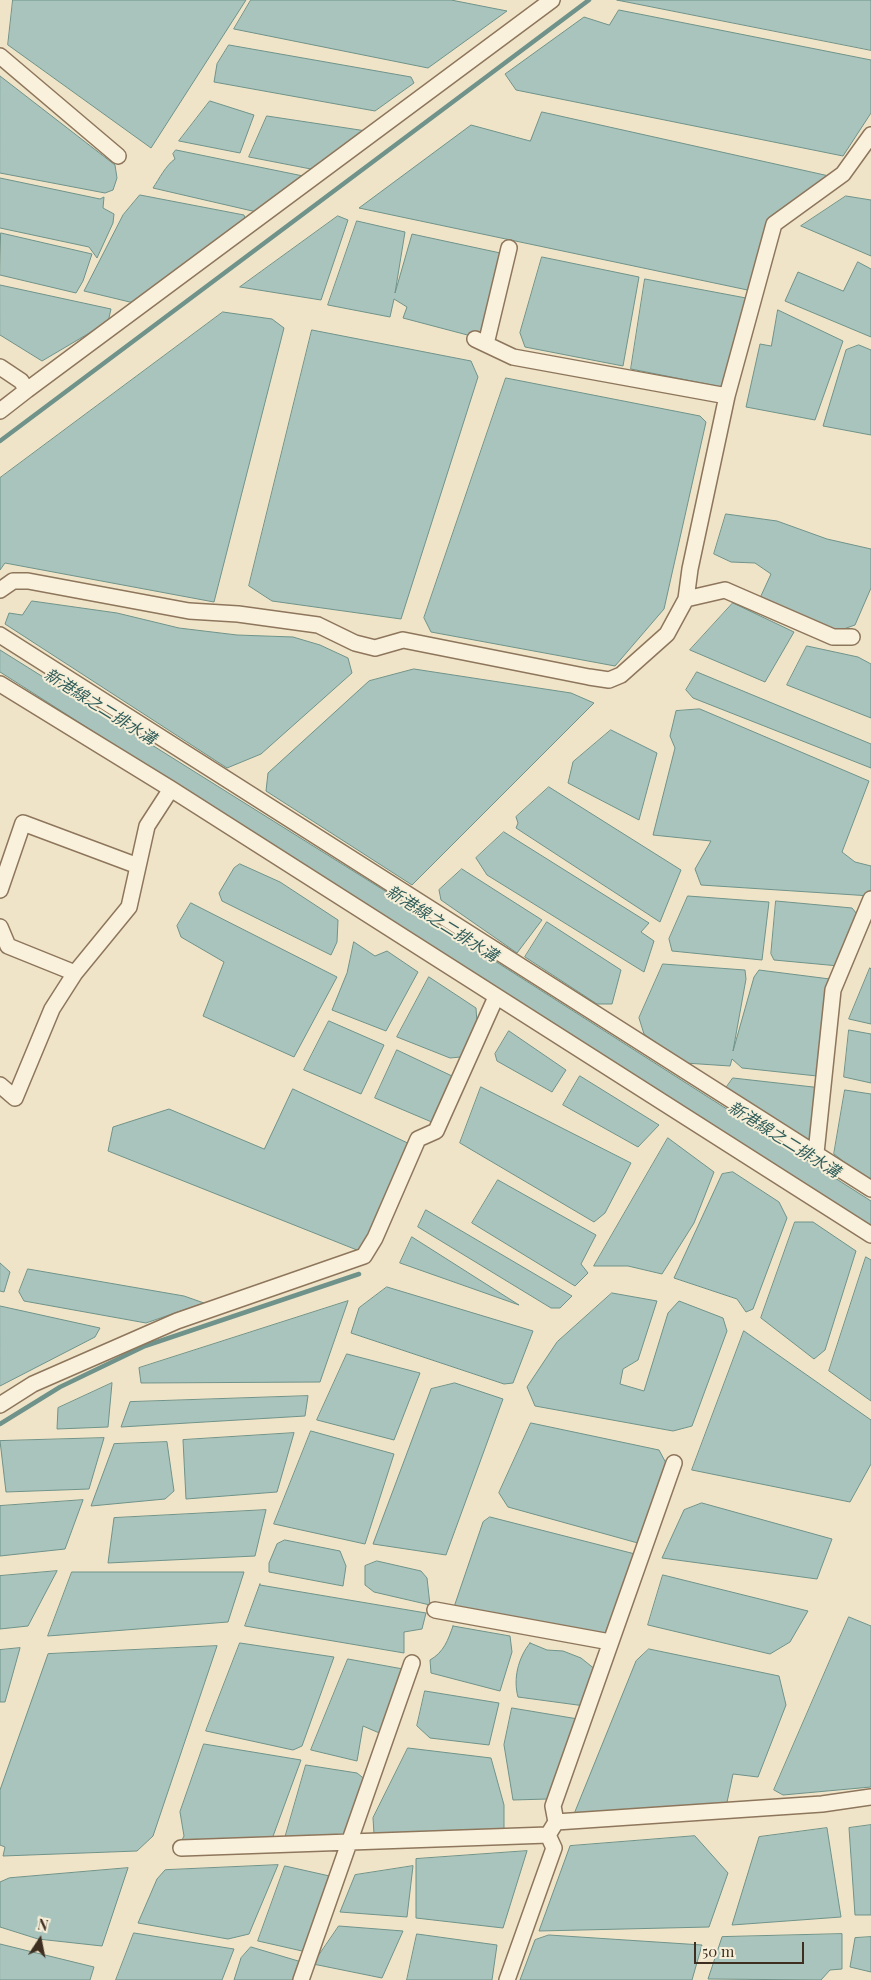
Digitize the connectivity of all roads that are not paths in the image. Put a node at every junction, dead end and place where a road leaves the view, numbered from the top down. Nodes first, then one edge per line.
1 (552, 0) edge
2 (0, 56) edge
3 (871, 135) edge
4 (118, 156) dead end
5 (508, 248) dead end
6 (0, 367) edge
7 (27, 390) junction
8 (727, 396) junction
9 (0, 411) edge
10 (0, 590) edge
11 (686, 599) junction
12 (0, 635) edge
13 (852, 637) dead end
14 (0, 684) edge
15 (171, 789) junction
16 (138, 866) junction
17 (0, 890) edge
18 (871, 899) edge
19 (0, 927) edge
20 (4, 947) edge
21 (75, 974) junction
22 (496, 997) junction
23 (0, 1085) edge
24 (816, 1153) junction
25 (871, 1189) edge
26 (871, 1235) edge
27 (0, 1405) edge
28 (674, 1463) dead end
29 (435, 1610) dead end
30 (610, 1642) junction
31 (412, 1663) dead end
32 (871, 1797) edge
33 (552, 1829) junction
34 (348, 1842) junction
35 (181, 1848) dead end
36 (301, 1980) edge
37 (507, 1980) edge

1 - 7 street
2 - 4 street
3 - 8 street
5 - 8 street
6 - 7 street
7 - 9 street
8 - 11 street
10 - 11 street
11 - 13 street
12 - 24 street
14 - 15 street
15 - 16 street
15 - 22 street
16 - 17 street
16 - 21 street
18 - 24 street
19 - 20 street
20 - 21 street
21 - 23 street
22 - 26 street
22 - 27 street
24 - 25 street
28 - 30 street
29 - 30 street
30 - 33 street
31 - 34 street
32 - 33 street
33 - 34 street
33 - 37 street
34 - 35 street
34 - 36 street

